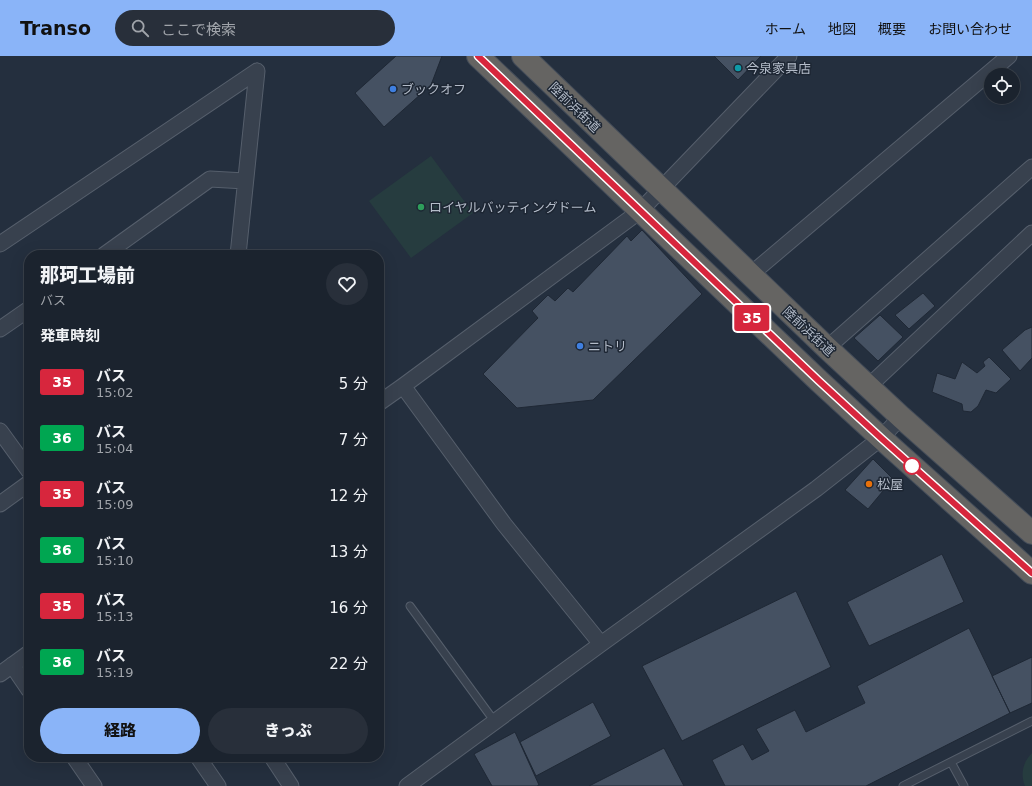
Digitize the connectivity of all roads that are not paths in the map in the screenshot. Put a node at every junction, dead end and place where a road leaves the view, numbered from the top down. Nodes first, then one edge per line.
1 (478, 56) edge
2 (523, 56) edge
3 (789, 56) edge
4 (1009, 56) edge
5 (1032, 166) edge
6 (246, 181) junction
7 (661, 189) junction
8 (640, 212) junction
9 (1030, 236) edge
10 (0, 244) edge
11 (111, 250) edge
12 (239, 250) edge
13 (750, 274) junction
14 (24, 314) edge
15 (0, 329) edge
16 (827, 348) junction
17 (403, 386) junction
18 (869, 386) junction
19 (384, 399) edge
20 (901, 416) junction
21 (0, 431) edge
22 (881, 438) junction
23 (24, 464) edge
24 (24, 487) edge
25 (0, 504) edge
26 (1032, 533) edge
27 (1032, 573) edge
28 (410, 606) dead end
29 (602, 644) junction
30 (24, 656) edge
31 (6, 669) edge
32 (24, 685) edge
33 (1032, 720) edge
34 (495, 722) junction
35 (77, 762) edge
36 (201, 762) edge
37 (275, 762) edge
38 (951, 762) junction
39 (94, 786) edge
40 (218, 786) edge
41 (291, 786) edge
42 (407, 786) edge
43 (903, 786) edge
44 (964, 786) edge

1 - 8 highway
2 - 7 highway, 陸前浜街道
3 - 7 street
4 - 13 street
5 - 16 street
6 - 10 street
6 - 11 street
6 - 12 street
7 - 8 street
7 - 13 highway, 陸前浜街道
8 - 17 street
8 - 22 highway
9 - 18 street
13 - 16 highway, 陸前浜街道
14 - 15 street
16 - 18 highway, 陸前浜街道
17 - 19 street
17 - 29 street
18 - 20 highway, 陸前浜街道
20 - 22 street
20 - 26 highway, 陸前浜街道
21 - 23 street
22 - 27 highway
22 - 29 street
24 - 25 street
28 - 34 lane
29 - 34 street
30 - 31 street
31 - 32 street
33 - 38 lane
34 - 42 street
35 - 39 street
36 - 40 street
37 - 41 street
38 - 43 lane
38 - 44 lane

